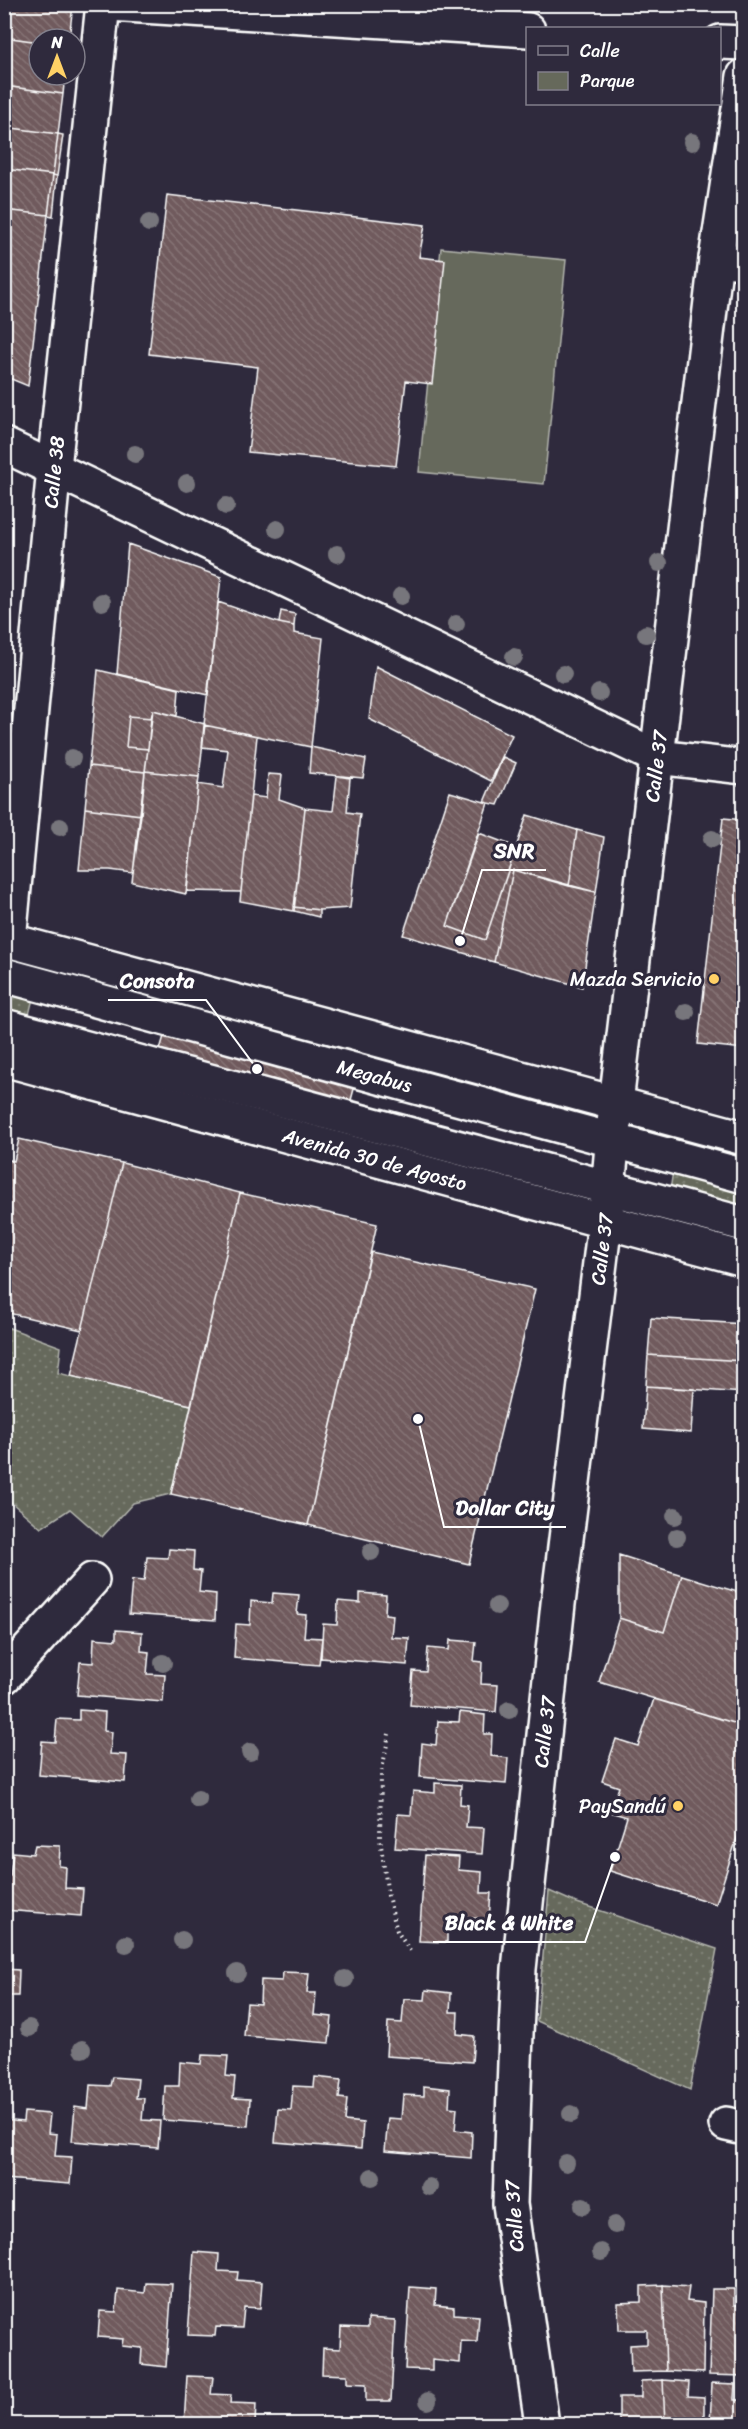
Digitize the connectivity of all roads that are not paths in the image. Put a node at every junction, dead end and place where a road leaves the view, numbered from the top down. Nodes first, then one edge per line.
1 (103, 4) edge
2 (109, 4) edge
3 (526, 30) edge
4 (721, 42) edge
5 (744, 43) edge
6 (744, 75) edge
7 (730, 260) edge
8 (4, 445) edge
9 (54, 468) junction
10 (657, 757) junction
11 (744, 767) edge
12 (7, 939) edge
13 (4, 975) edge
14 (4, 1026) edge
15 (4, 1059) edge
16 (616, 1103) junction
17 (744, 1138) edge
18 (612, 1141) junction
19 (744, 1176) edge
20 (608, 1188) junction
21 (605, 1222) junction
22 (744, 1224) edge
23 (744, 1259) edge
24 (92, 1580) dead end
25 (4, 1677) edge
26 (542, 2424) edge

1 - 9 street, Calle 38
2 - 3 street
4 - 5 street
6 - 7 street, Calle 37
7 - 10 street, Calle 37
8 - 9 street
9 - 10 street
9 - 12 street, Calle 38
10 - 11 street
10 - 16 street, Calle 37
12 - 16 street
13 - 18 street, Megabus
14 - 20 street
15 - 21 street, Avenida 30 de Agosto
16 - 17 street
16 - 18 street, Calle 37
18 - 19 street, Megabus
18 - 20 street, Calle 37
20 - 21 street, Calle 37
20 - 22 street
21 - 23 street, Avenida 30 de Agosto
21 - 26 street, Calle 37
24 - 25 street

